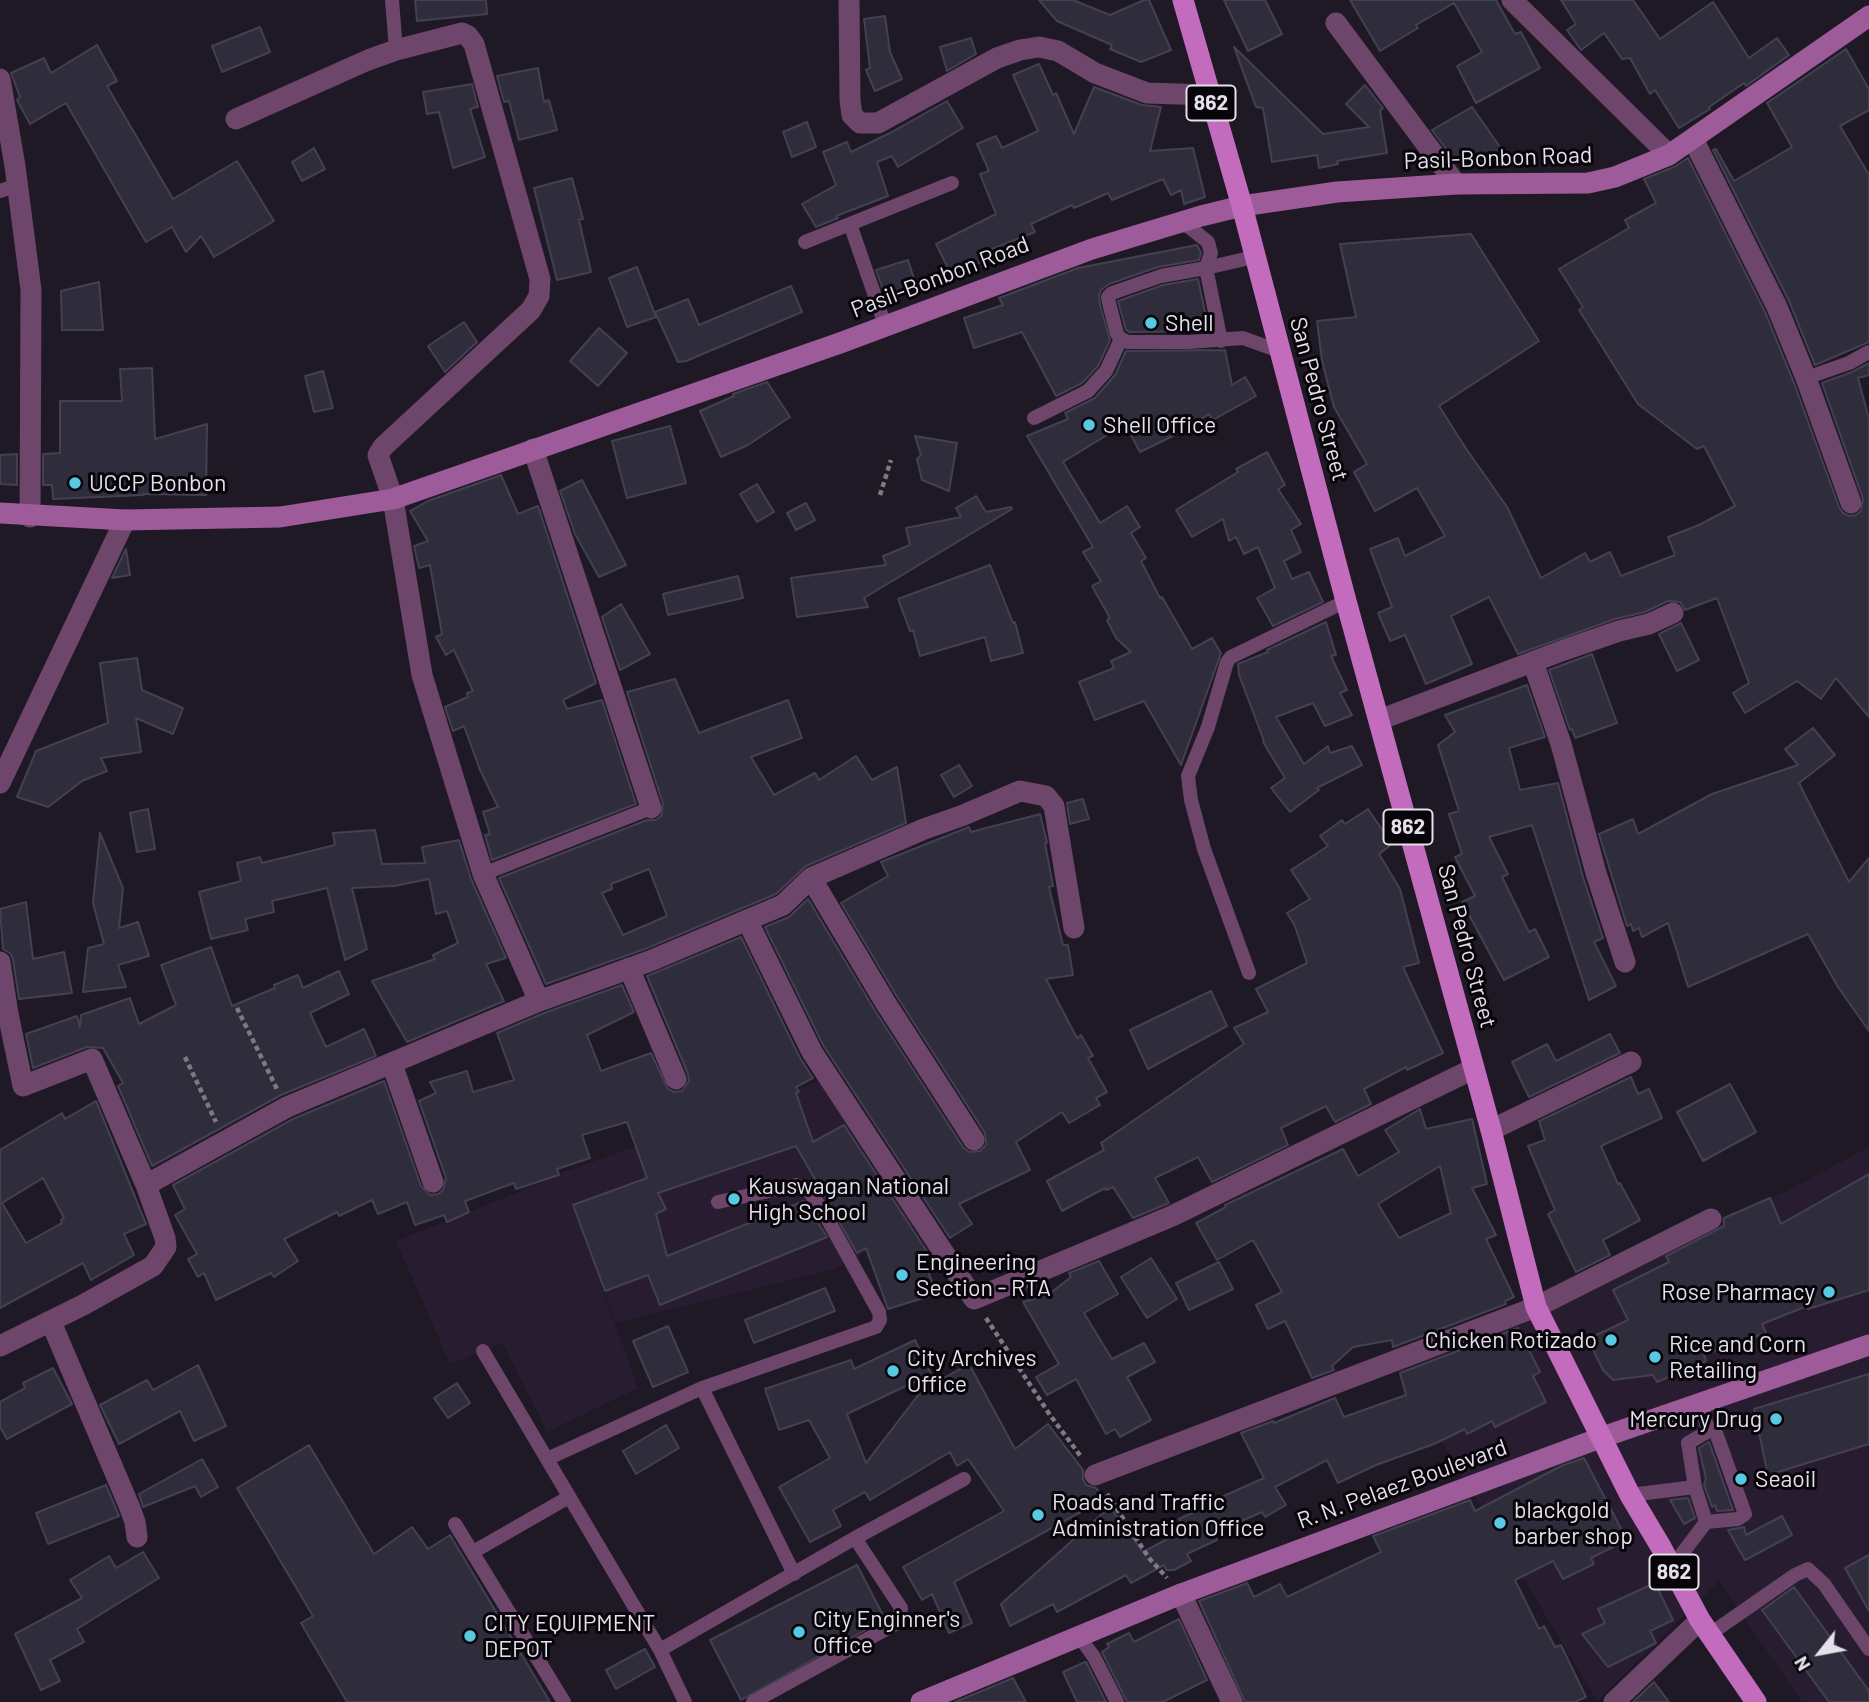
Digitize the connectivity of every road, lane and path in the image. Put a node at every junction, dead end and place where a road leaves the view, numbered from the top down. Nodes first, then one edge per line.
1 (392, 0) edge
2 (849, 0) edge
3 (1183, 0) edge
4 (1512, 0) edge
5 (1869, 16) edge
6 (1336, 23) dead end
7 (396, 50) junction
8 (0, 79) edge
9 (1209, 95) junction
10 (236, 119) dead end
11 (1693, 139) junction
12 (1669, 155) junction
13 (952, 183) dead end
14 (1456, 184) junction
15 (9, 188) edge
16 (1242, 206) junction
17 (1180, 223) junction
18 (849, 224) junction
19 (805, 242) dead end
20 (1254, 257) junction
21 (1206, 268) junction
22 (885, 325) junction
23 (1121, 339) junction
24 (1221, 341) junction
25 (1279, 351) junction
26 (1869, 352) edge
27 (1806, 378) junction
28 (1034, 418) dead end
29 (533, 449) junction
30 (891, 460) dead end
31 (880, 495) dead end
32 (393, 499) junction
33 (1851, 503) dead end
34 (0, 513) edge
35 (30, 517) junction
36 (125, 520) junction
37 (1346, 601) junction
38 (1673, 613) dead end
39 (1533, 662) junction
40 (1379, 720) junction
41 (0, 783) edge
42 (651, 808) joint
43 (484, 874) junction
44 (811, 878) junction
45 (747, 920) junction
46 (1074, 928) dead end
47 (0, 962) edge
48 (1625, 962) dead end
49 (629, 968) junction
50 (1249, 973) dead end
51 (539, 1001) junction
52 (237, 1008) dead end
53 (185, 1057) dead end
54 (1631, 1062) dead end
55 (392, 1064) junction
56 (1473, 1069) junction
57 (676, 1079) dead end
58 (287, 1107) junction
59 (1491, 1130) junction
60 (974, 1140) dead end
61 (225, 1141) junction
62 (433, 1182) dead end
63 (146, 1185) junction
64 (718, 1202) dead end
65 (1711, 1219) dead end
66 (974, 1299) junction
67 (1536, 1307) junction
68 (51, 1321) junction
69 (1869, 1345) edge
70 (0, 1346) edge
71 (483, 1351) dead end
72 (702, 1388) junction
73 (1701, 1402) junction
74 (1708, 1431) junction
75 (1600, 1438) junction
76 (547, 1459) junction
77 (1095, 1475) junction
78 (964, 1479) dead end
79 (1695, 1487) junction
80 (1630, 1495) junction
81 (569, 1497) junction
82 (1706, 1522) junction
83 (455, 1524) dead end
84 (137, 1537) dead end
85 (855, 1538) junction
86 (473, 1552) junction
87 (1672, 1567) junction
88 (794, 1574) junction
89 (1181, 1594) junction
90 (1705, 1627) junction
91 (1078, 1635) junction
92 (1869, 1649) edge
93 (660, 1650) junction
94 (564, 1702) edge
95 (685, 1702) edge
96 (753, 1702) edge
97 (921, 1702) edge
98 (1117, 1702) edge
99 (1232, 1702) edge
100 (1614, 1702) edge
101 (1756, 1702) edge

1 - 7 lane
2 - 9 street
3 - 9 main road, San Pedro Street / 862
4 - 12 street
5 - 11 street, Pasil-Bonbon Road
6 - 14 street
7 - 10 street
7 - 32 street
8 - 15 street
9 - 16 main road, San Pedro Street / 862
11 - 12 street, Pasil-Bonbon Road
11 - 27 street
12 - 14 street, Pasil-Bonbon Road
13 - 18 lane
14 - 16 street, Pasil-Bonbon Road
15 - 35 street
16 - 17 street, Pasil-Bonbon Road
16 - 20 main road, San Pedro Street / 862
17 - 21 lane
17 - 22 street, Pasil-Bonbon Road
18 - 19 lane
18 - 22 lane
20 - 21 lane
20 - 25 main road, San Pedro Street / 862
21 - 23 lane
21 - 24 lane
22 - 29 street, Pasil-Bonbon Road
23 - 24 lane
23 - 28 lane
24 - 25 lane
25 - 37 main road, San Pedro Street / 862
26 - 27 lane
27 - 33 street
29 - 32 street, Pasil-Bonbon Road
29 - 42 street
30 - 31 path
32 - 36 street, Pasil-Bonbon Road
32 - 43 street
34 - 35 street, Pasil-Bonbon Road
35 - 36 street, Pasil-Bonbon Road
36 - 41 street
37 - 40 main road, San Pedro Street / 862
37 - 50 lane
38 - 39 street
39 - 40 street
39 - 48 street
40 - 56 main road, San Pedro Street / 862
42 - 43 lane
43 - 51 street
44 - 45 street
44 - 46 street
44 - 60 street
45 - 49 street
45 - 66 street
47 - 63 street
49 - 51 street
49 - 57 street
51 - 55 street
52 - 58 path
53 - 61 path
54 - 59 street
55 - 58 street
55 - 62 street
56 - 59 main road, San Pedro Street / 862
56 - 66 street
58 - 61 street
59 - 67 main road, San Pedro Street / 862
61 - 63 street
63 - 68 street
64 - 72 lane
65 - 67 street
66 - 77 path
67 - 75 main road, San Pedro Street / 862
67 - 77 street
68 - 70 street
68 - 84 street
69 - 73 street, R. N. Pelaez Boulevard
71 - 76 lane
72 - 76 lane
72 - 88 lane
73 - 74 lane
73 - 75 street, R. N. Pelaez Boulevard
74 - 79 lane
74 - 82 lane
75 - 80 main road, San Pedro Street / 862
75 - 89 street, R. N. Pelaez Boulevard
76 - 81 lane
77 - 89 path
78 - 85 lane
79 - 80 lane
79 - 82 lane
80 - 87 main road, San Pedro Street / 862
81 - 86 lane
81 - 93 lane
82 - 87 lane
83 - 86 lane
85 - 88 lane
85 - 96 lane
86 - 94 lane
87 - 90 main road, San Pedro Street / 862
88 - 93 lane
89 - 91 street, R. N. Pelaez Boulevard
89 - 99 street
90 - 92 lane
90 - 100 street
90 - 101 main road, San Pedro Street / 862
91 - 97 street, R. N. Pelaez Boulevard
91 - 98 lane
93 - 95 lane

